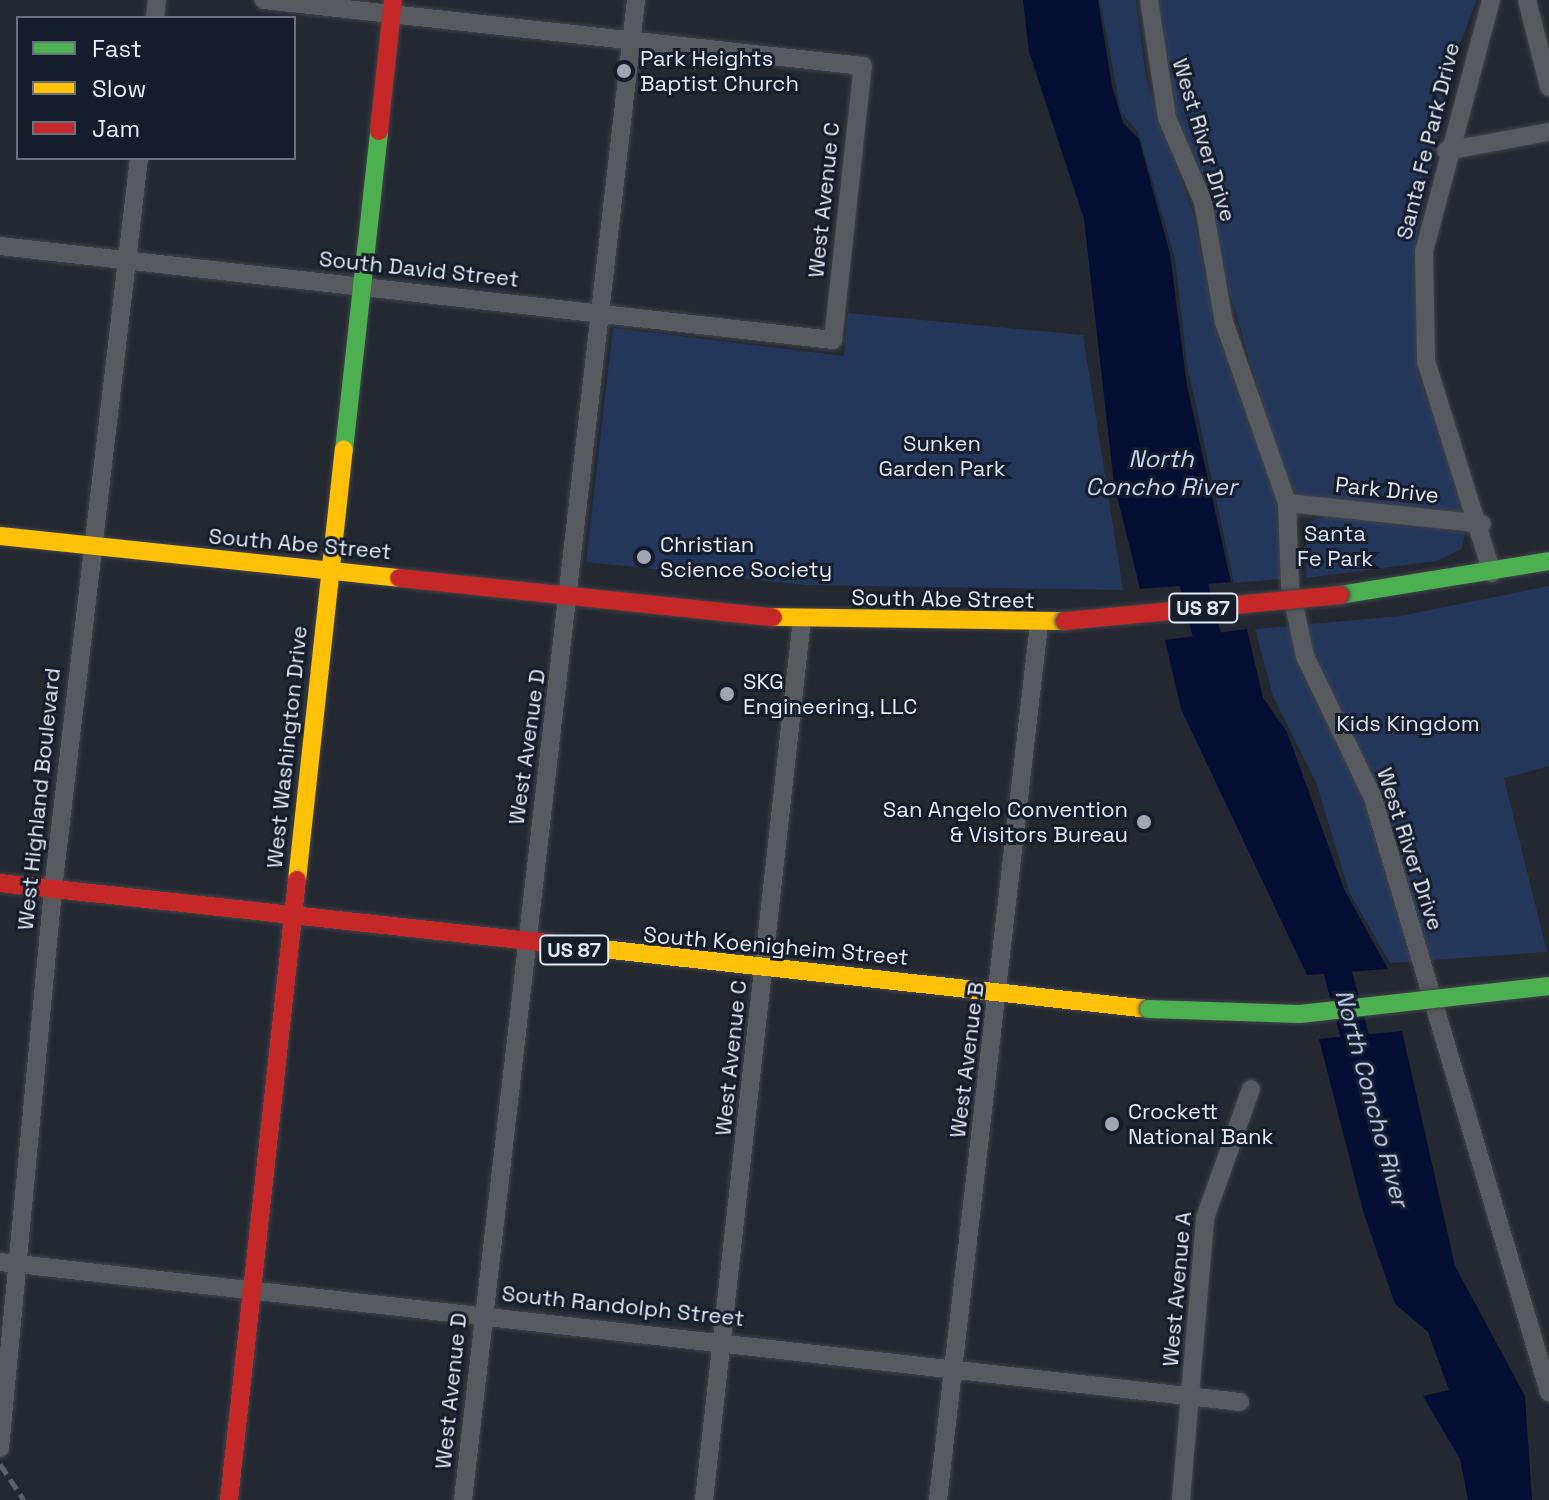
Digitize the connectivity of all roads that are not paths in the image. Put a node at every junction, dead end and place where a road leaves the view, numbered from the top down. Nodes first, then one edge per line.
1 (264, 0) edge
2 (636, 0) edge
3 (1149, 0) edge
4 (1491, 0) edge
5 (1527, 0) edge
6 (392, 7) edge
7 (632, 41) junction
8 (1549, 87) edge
9 (1549, 132) edge
10 (1446, 151) junction
11 (139, 160) edge
12 (0, 246) edge
13 (128, 260) junction
14 (361, 286) junction
15 (598, 313) junction
16 (833, 340) joint
17 (1287, 503) junction
18 (1482, 524) junction
19 (0, 536) edge
20 (91, 548) junction
21 (1549, 561) edge
22 (330, 571) junction
23 (1492, 573) junction
24 (572, 593) junction
25 (802, 620) junction
26 (1039, 625) junction
27 (0, 883) edge
28 (53, 889) junction
29 (293, 917) junction
30 (524, 946) junction
31 (765, 968) junction
32 (1549, 986) edge
33 (1000, 991) junction
34 (1251, 1089) dead end
35 (7, 1263) edge
36 (252, 1287) junction
37 (483, 1315) junction
38 (723, 1340) junction
39 (951, 1367) junction
40 (1549, 1392) edge
41 (1192, 1395) junction
42 (1240, 1402) dead end
43 (0, 1448) edge
44 (229, 1500) edge
45 (463, 1500) edge
46 (704, 1500) edge
47 (938, 1500) edge
48 (1181, 1500) edge

1 - 6 street
2 - 7 street, West Avenue D
3 - 17 street, West River Drive
4 - 10 street, Santa Fe Park Drive
5 - 8 street
6 - 7 street
6 - 14 main road, West Washington Drive
7 - 15 street, West Avenue D
7 - 16 street, West Avenue C
9 - 10 street
10 - 18 street, Santa Fe Park Drive
11 - 13 street, West Highland Boulevard
12 - 13 street, South David Street
13 - 14 street, South David Street
13 - 20 street, West Highland Boulevard
14 - 15 street, South David Street
14 - 22 main road, West Washington Drive
15 - 16 street, South David Street
15 - 24 street, West Avenue D
17 - 18 street, Park Drive
17 - 40 street, West River Drive
18 - 23 street, Santa Fe Park Drive
19 - 20 main road, South Abe Street / US 87
20 - 22 main road, South Abe Street / US 87
20 - 28 street, West Highland Boulevard
21 - 23 main road, South Abe Street / US 87
22 - 24 main road, South Abe Street / US 87
22 - 29 main road, West Washington Drive
23 - 26 main road, South Abe Street / US 87, bridge
24 - 25 main road, South Abe Street / US 87
24 - 30 street, West Avenue D
25 - 26 main road, South Abe Street / US 87
25 - 31 street, West Avenue C
26 - 33 street, West Avenue B
27 - 28 main road, South Koenigheim Street / US 87
28 - 29 main road, South Koenigheim Street / US 87
28 - 35 street, West Highland Boulevard
29 - 30 main road, South Koenigheim Street / US 87
29 - 36 main road, West Washington Drive
30 - 31 main road, South Koenigheim Street / US 87
30 - 37 street, West Avenue D
31 - 33 main road, South Koenigheim Street / US 87
31 - 38 street, West Avenue C
32 - 33 main road, South Koenigheim Street / US 87, bridge
33 - 39 street, West Avenue B
34 - 41 street, West Avenue A
35 - 36 street, South Randolph Street
35 - 43 street, West Highland Boulevard
36 - 37 street, South Randolph Street
36 - 44 main road, West Washington Drive
37 - 38 street, South Randolph Street
37 - 45 street, West Avenue D
38 - 39 street, South Randolph Street
38 - 46 street, West Avenue C
39 - 41 street, South Randolph Street
39 - 47 street, West Avenue B
41 - 42 street, South Randolph Street
41 - 48 street, West Avenue A

